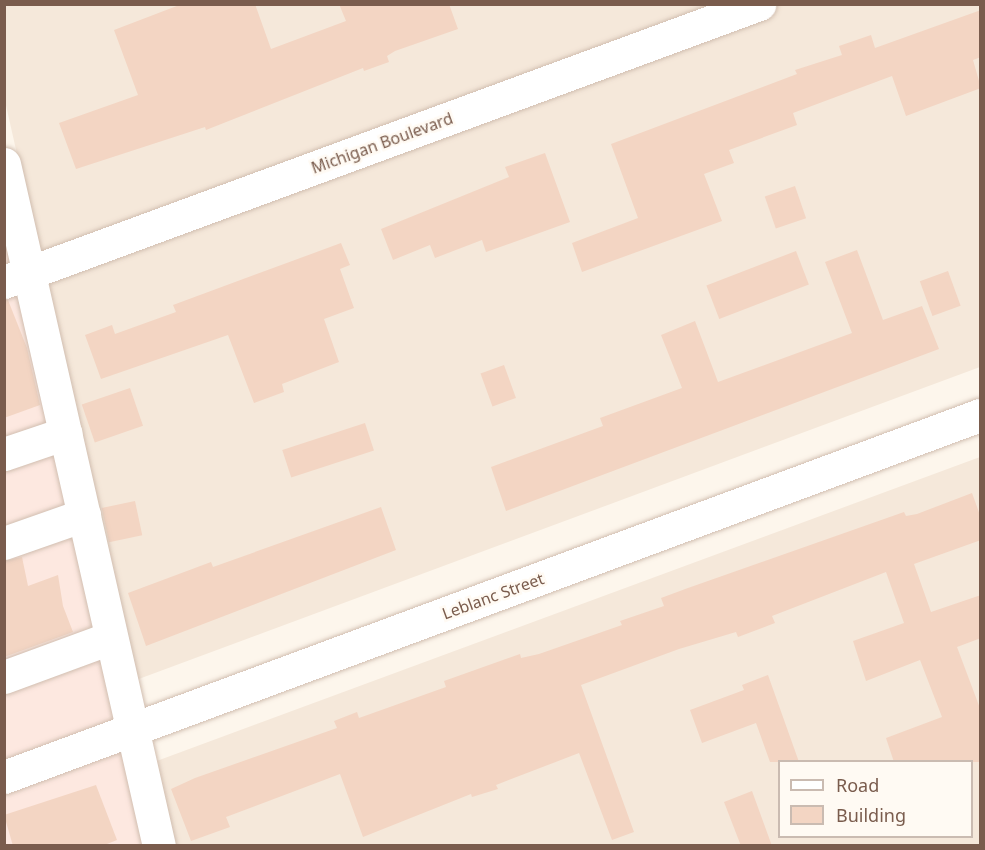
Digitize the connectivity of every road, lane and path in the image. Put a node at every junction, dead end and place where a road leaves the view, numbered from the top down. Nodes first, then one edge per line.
1 (759, 4) edge
2 (4, 164) edge
3 (18, 277) edge
4 (981, 415) edge
5 (66, 433) junction
6 (4, 454) edge
7 (84, 515) junction
8 (4, 543) edge
9 (110, 638) junction
10 (4, 677) edge
11 (130, 730) junction
12 (4, 777) edge
13 (159, 846) edge

1 - 3 street, Michigan Boulevard
2 - 3 street
3 - 5 street
4 - 11 street, Leblanc Street
5 - 6 street
5 - 7 street
7 - 8 street
7 - 9 street
9 - 10 street
9 - 11 street
11 - 12 street, Leblanc Street
11 - 13 street

